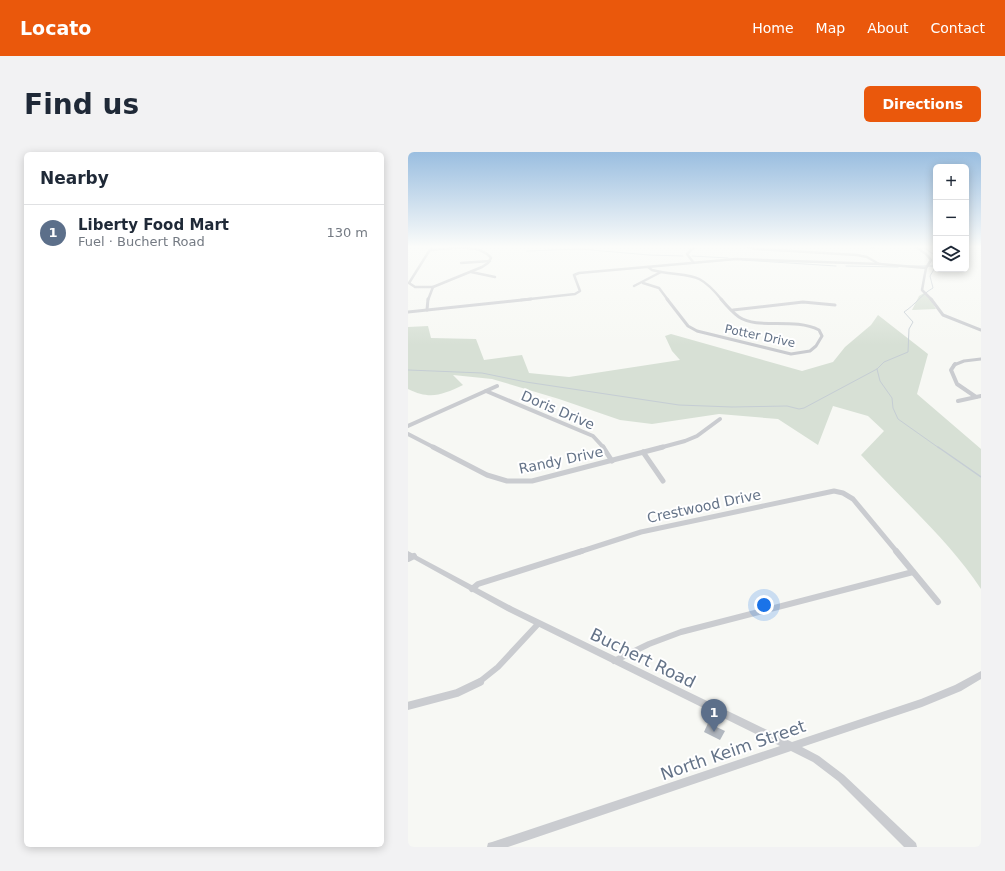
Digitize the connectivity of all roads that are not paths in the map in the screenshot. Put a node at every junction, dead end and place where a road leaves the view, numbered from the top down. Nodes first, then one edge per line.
1 (410, 279) edge
2 (448, 279) edge
3 (575, 279) edge
4 (649, 279) edge
5 (702, 279) edge
6 (924, 279) edge
7 (643, 283) junction
8 (634, 286) dead end
9 (433, 287) junction
10 (835, 306) dead end
11 (426, 310) junction
12 (733, 310) junction
13 (408, 312) edge
14 (981, 330) edge
15 (981, 359) edge
16 (497, 386) dead end
17 (486, 391) junction
18 (979, 397) edge
19 (958, 401) dead end
20 (720, 418) dead end
21 (408, 426) edge
22 (408, 434) edge
23 (643, 452) junction
24 (612, 461) junction
25 (663, 480) dead end
26 (410, 556) edge
27 (913, 572) junction
28 (472, 589) junction
29 (938, 602) dead end
30 (538, 624) junction
31 (614, 661) junction
32 (981, 675) edge
33 (408, 706) edge
34 (791, 747) junction
35 (492, 847) edge
36 (912, 847) edge

1 - 9 street
2 - 9 street
3 - 11 street
4 - 7 street
5 - 12 street, Potter Drive
6 - 14 street
7 - 8 street
7 - 12 street, Potter Drive
9 - 11 street
10 - 12 street
11 - 13 street
15 - 18 street
16 - 17 street
17 - 21 street
17 - 24 street, Doris Drive
18 - 19 street
20 - 23 street, Randy Drive
22 - 24 street, Randy Drive
23 - 24 street, Randy Drive
23 - 25 street
26 - 28 street, Buchert Road
27 - 28 street, Crestwood Drive
27 - 29 street, Crestwood Drive
27 - 31 street
28 - 30 street, Buchert Road
30 - 31 street, Buchert Road
30 - 33 street
31 - 34 street, Buchert Road
32 - 34 street, North Keim Street
34 - 35 street, North Keim Street
34 - 36 street, Buchert Road

